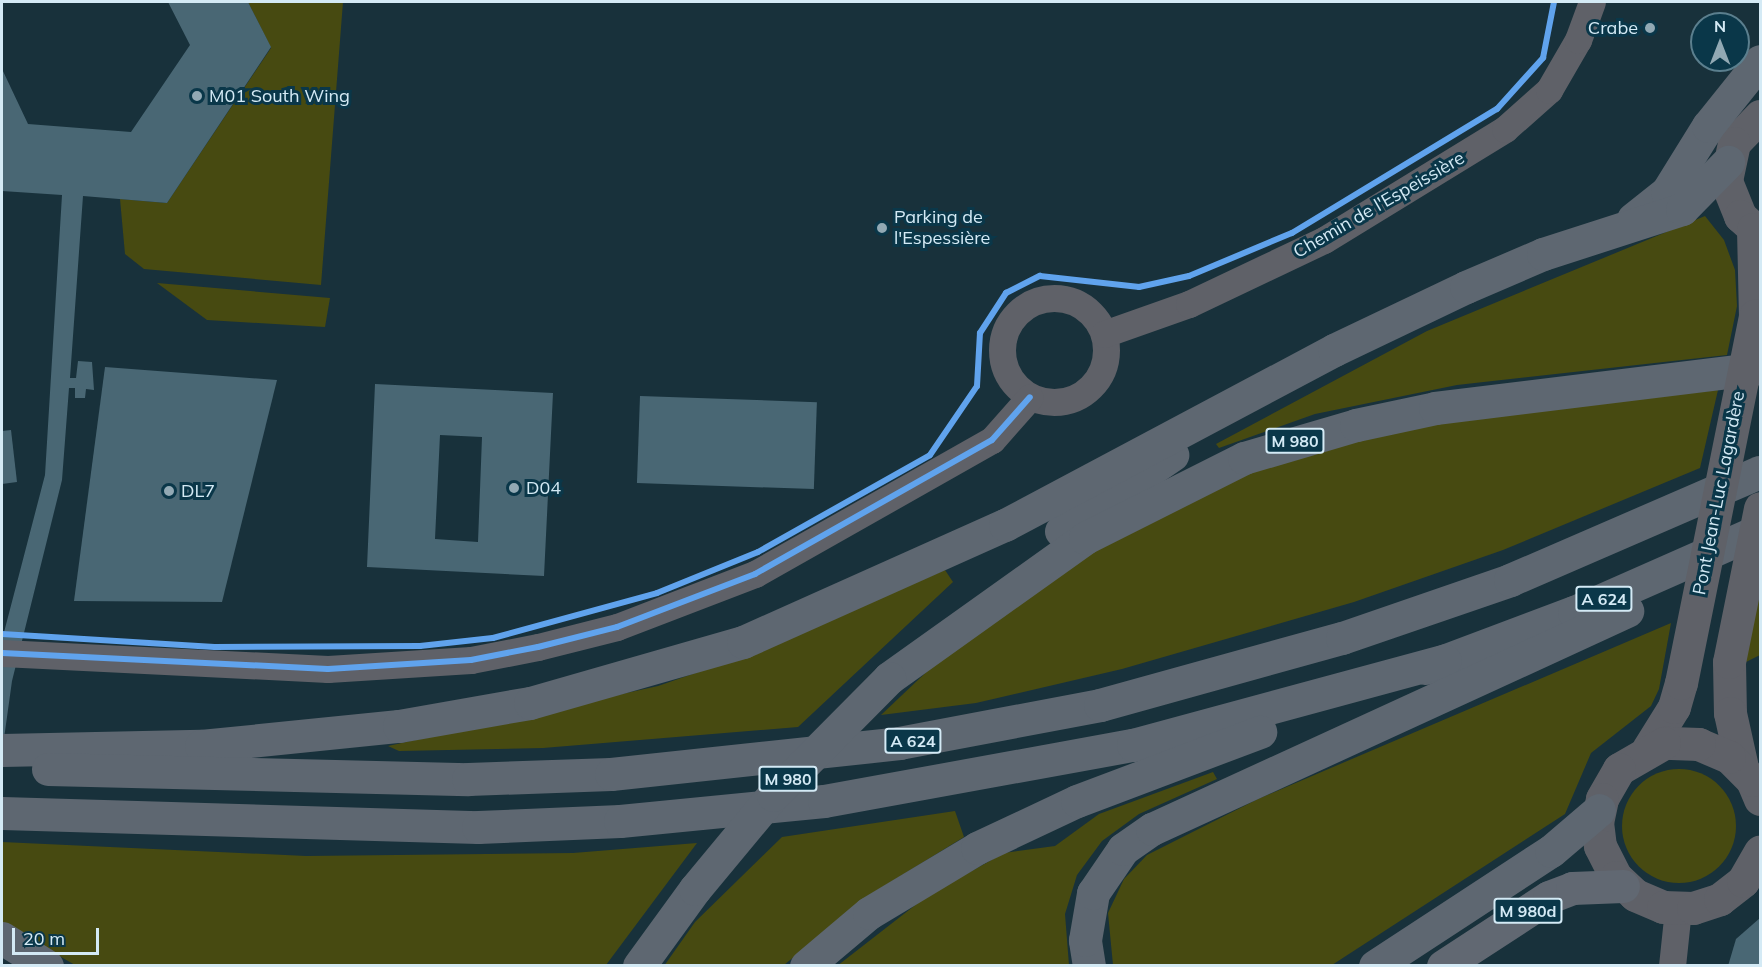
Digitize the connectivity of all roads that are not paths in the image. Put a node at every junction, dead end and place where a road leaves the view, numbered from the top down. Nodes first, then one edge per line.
1 (1592, 2) edge
2 (1761, 61) edge
3 (1760, 114) edge
4 (1728, 162) junction
5 (1624, 226) junction
6 (1757, 232) edge
7 (1104, 334) junction
8 (1761, 368) edge
9 (1270, 383) junction
10 (1030, 397) junction
11 (1761, 472) edge
12 (1761, 508) edge
13 (1761, 530) edge
14 (1761, 540) edge
15 (2, 653) edge
16 (1445, 660) junction
17 (889, 678) junction
18 (1648, 749) junction
19 (2, 750) edge
20 (2, 767) edge
21 (1742, 767) junction
22 (1760, 796) edge
23 (1599, 810) junction
24 (2, 813) edge
25 (1758, 863) edge
26 (1623, 886) junction
27 (1678, 909) junction
28 (2, 938) edge
29 (47, 966) edge
30 (639, 966) edge
31 (806, 966) edge
32 (1089, 966) edge
33 (1374, 966) edge
34 (1443, 966) edge
35 (1672, 966) edge

1 - 7 street, Chemin de l'Espeissière
2 - 5 highway
3 - 4 street
4 - 5 highway
4 - 6 street
5 - 9 highway
6 - 18 street, Pont Jean-Luc Lagardère, bridge
7 - 10 street
7 - 10 street
8 - 17 highway, M 980
9 - 17 highway, M 980
9 - 19 highway
10 - 15 street
11 - 20 highway, A 624
12 - 21 street, bridge
13 - 16 highway, A 624
14 - 32 highway
16 - 24 highway, A 624
16 - 31 highway
17 - 30 highway, M 980, bridge
18 - 21 street
18 - 23 street
21 - 22 street
23 - 26 street
23 - 33 highway
25 - 27 street
26 - 27 street
26 - 34 highway, M 980d
27 - 35 street
28 - 29 highway

